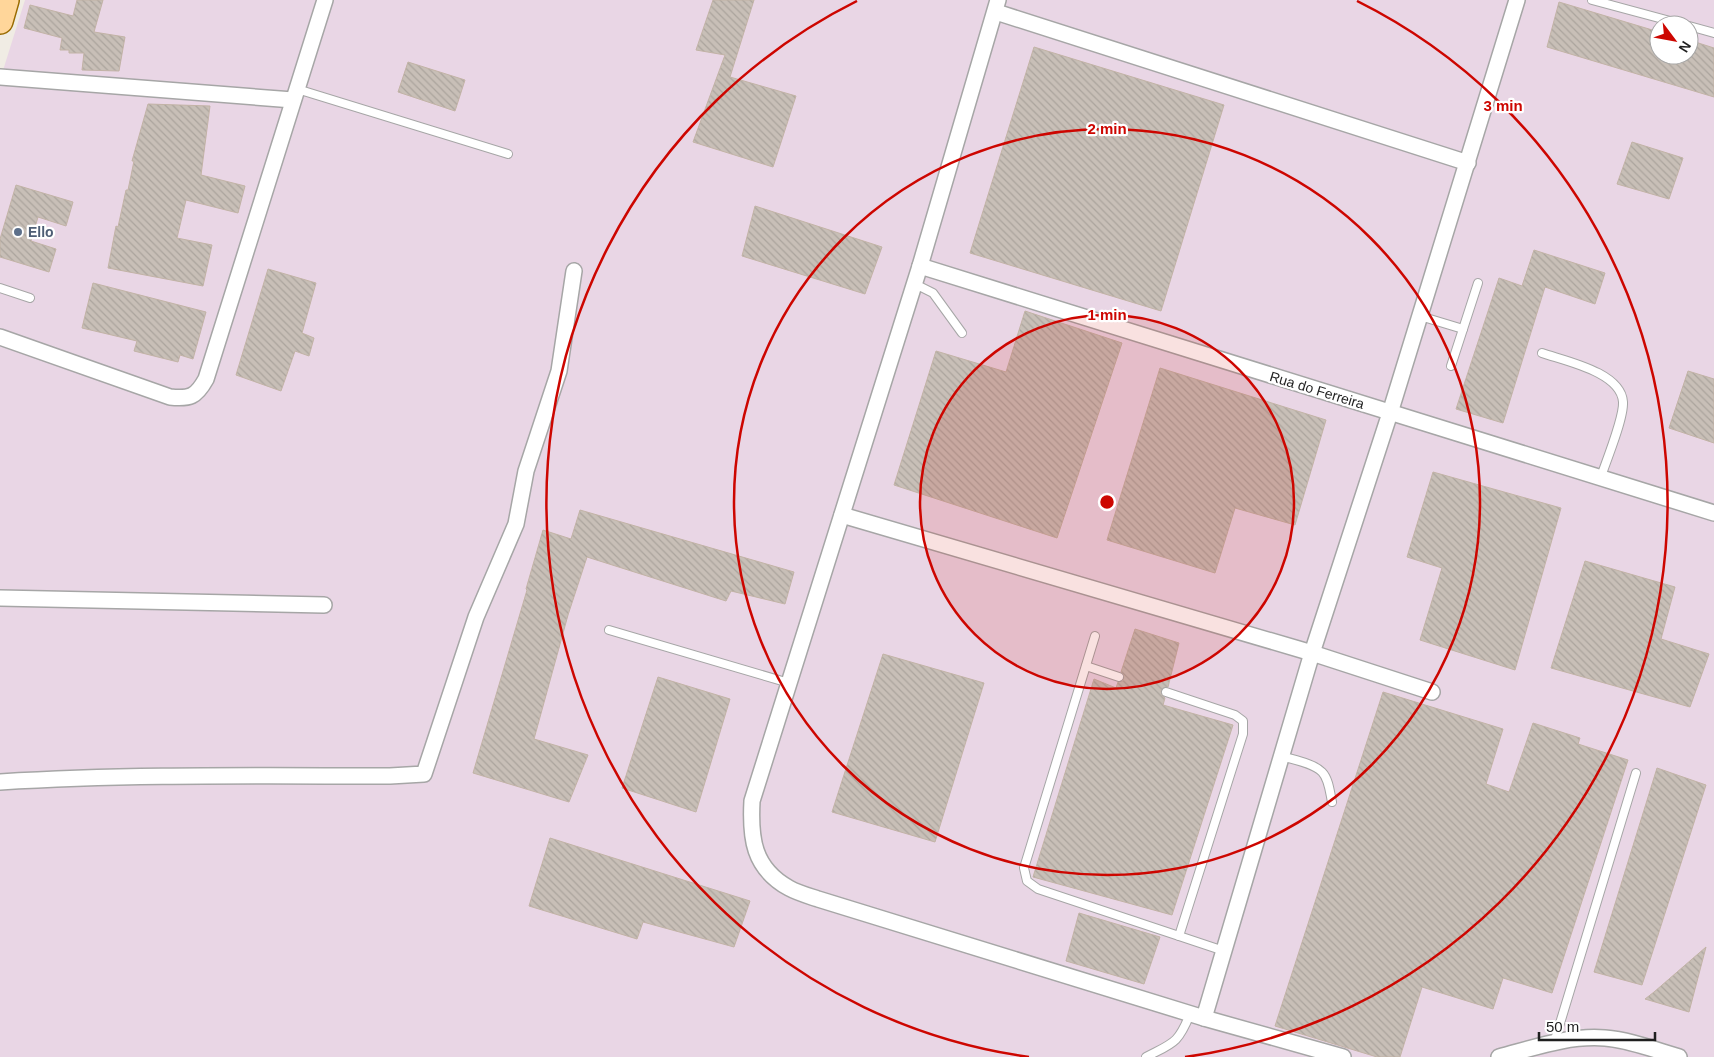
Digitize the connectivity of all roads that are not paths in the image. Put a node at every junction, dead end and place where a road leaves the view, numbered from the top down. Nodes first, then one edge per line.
1 (6, 0) edge
2 (325, 0) edge
3 (1517, 0) edge
4 (1592, 0) edge
5 (997, 6) edge
6 (1649, 15) edge
7 (0, 21) edge
8 (1699, 29) edge
9 (1714, 33) edge
10 (0, 77) edge
11 (295, 94) junction
12 (508, 154) dead end
13 (1468, 163) junction
14 (920, 266) junction
15 (574, 271) dead end
16 (1478, 283) dead end
17 (915, 284) junction
18 (0, 288) edge
19 (30, 298) dead end
20 (1420, 316) junction
21 (1463, 329) junction
22 (962, 333) dead end
23 (0, 336) edge
24 (1542, 353) dead end
25 (1451, 366) dead end
26 (1390, 413) junction
27 (1600, 479) junction
28 (1714, 514) edge
29 (842, 515) junction
30 (0, 598) edge
31 (324, 605) dead end
32 (609, 630) dead end
33 (1095, 636) dead end
34 (1312, 654) junction
35 (1086, 666) junction
36 (1119, 677) dead end
37 (789, 683) junction
38 (1166, 692) dead end
39 (1432, 692) dead end
40 (1281, 756) junction
41 (1636, 773) dead end
42 (0, 782) edge
43 (1332, 802) dead end
44 (1179, 936) junction
45 (1224, 951) junction
46 (1197, 1016) junction
47 (1554, 1043) junction
48 (1327, 1055) edge
49 (1146, 1057) edge
50 (1343, 1057) edge
51 (1499, 1057) edge
52 (1679, 1057) edge

1 - 7 main road
2 - 11 street
3 - 13 street
4 - 6 lane
5 - 13 street
5 - 14 street
8 - 9 lane
10 - 11 street
11 - 12 lane
11 - 23 street
13 - 20 street
14 - 17 street
14 - 26 street, Rua do Ferreira
15 - 42 street
16 - 21 lane
17 - 22 lane
17 - 29 street
18 - 19 lane
20 - 21 lane
20 - 26 street
21 - 25 lane
24 - 27 lane
26 - 27 street, Rua do Ferreira
26 - 34 street
27 - 28 street, Rua do Ferreira
29 - 34 street
29 - 37 street
30 - 31 street
32 - 37 lane
33 - 35 lane
34 - 39 street
34 - 40 street
35 - 36 lane
35 - 44 lane
37 - 46 street
38 - 44 lane
40 - 43 lane
40 - 45 street
41 - 47 lane
44 - 45 lane
45 - 46 street
46 - 48 street
46 - 49 lane
47 - 51 street
47 - 52 street
48 - 50 street

